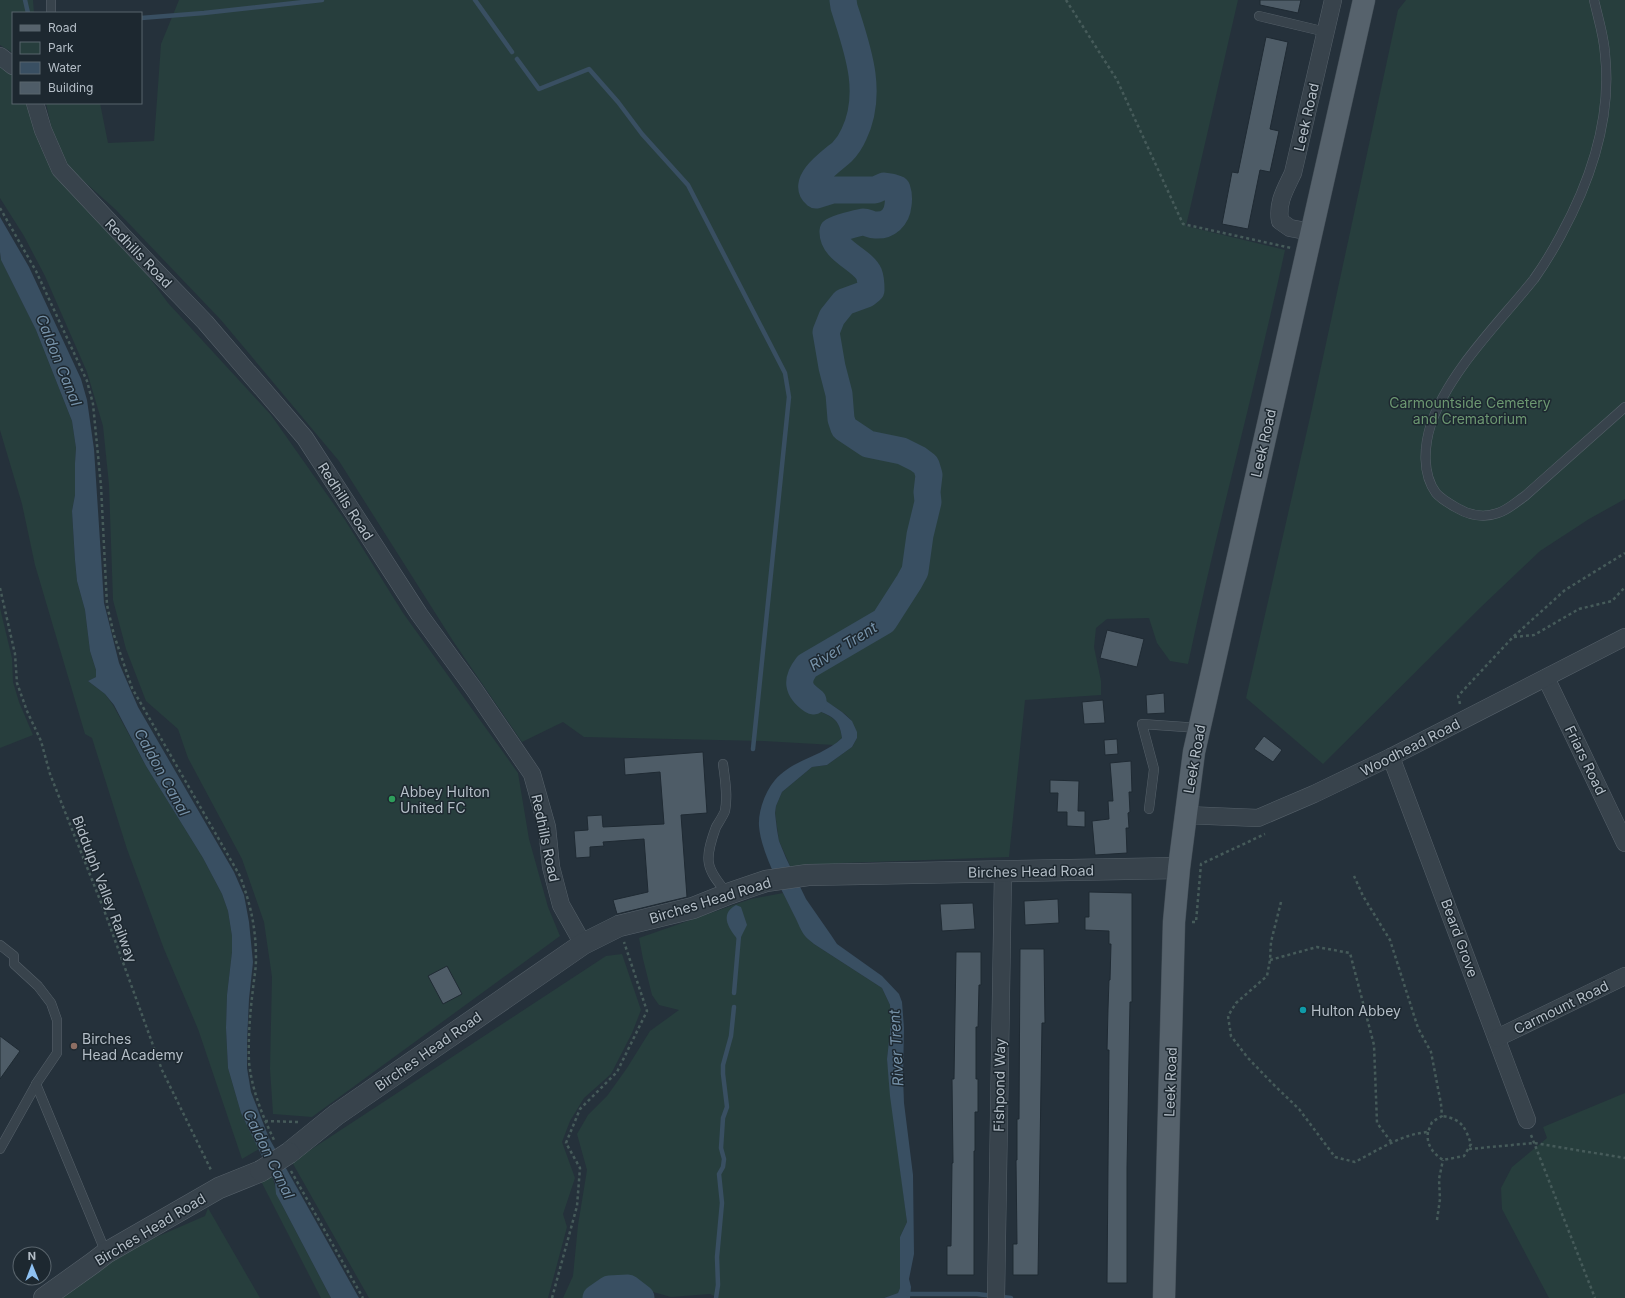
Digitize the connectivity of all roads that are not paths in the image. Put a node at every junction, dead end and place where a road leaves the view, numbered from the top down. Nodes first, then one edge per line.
1 (51, 0) edge
2 (1333, 0) edge
3 (1364, 0) edge
4 (1594, 0) edge
5 (51, 12) edge
6 (1259, 16) dead end
7 (1326, 32) junction
8 (0, 56) edge
9 (12, 65) edge
10 (35, 104) edge
11 (1309, 242) junction
12 (1625, 407) edge
13 (1625, 638) edge
14 (1546, 678) junction
15 (1199, 728) junction
16 (1391, 757) junction
17 (723, 764) dead end
18 (1149, 809) dead end
19 (1185, 815) junction
20 (1625, 843) edge
21 (1179, 868) junction
22 (1003, 872) junction
23 (728, 894) junction
24 (583, 944) junction
25 (0, 945) edge
26 (1625, 976) edge
27 (1497, 1038) junction
28 (36, 1084) junction
29 (1527, 1120) road end
30 (0, 1149) edge
31 (106, 1253) junction
32 (996, 1292) edge
33 (44, 1298) edge
34 (1164, 1298) edge

1 - 5 lane
2 - 7 street, Leek Road
3 - 11 main road, Leek Road
4 - 12 lane
6 - 7 lane
7 - 11 street, Leek Road
8 - 9 street
10 - 24 street, Redhills Road
11 - 15 main road, Leek Road
13 - 14 street, Woodhead Road
14 - 16 street, Woodhead Road
14 - 20 street, Friars Road
15 - 18 lane
15 - 19 main road, Leek Road
16 - 19 street, Woodhead Road
16 - 27 street, Beard Grove
17 - 23 lane
19 - 21 main road, Leek Road
21 - 22 street, Birches Head Road
21 - 34 main road, Leek Road
22 - 23 street, Birches Head Road
22 - 32 street, Fishpond Way
23 - 24 street, Birches Head Road
24 - 31 street, Birches Head Road, bridge
25 - 28 lane
26 - 27 street, Carmount Road
27 - 29 street, Beard Grove
28 - 30 lane
28 - 31 lane
31 - 33 street, Birches Head Road

